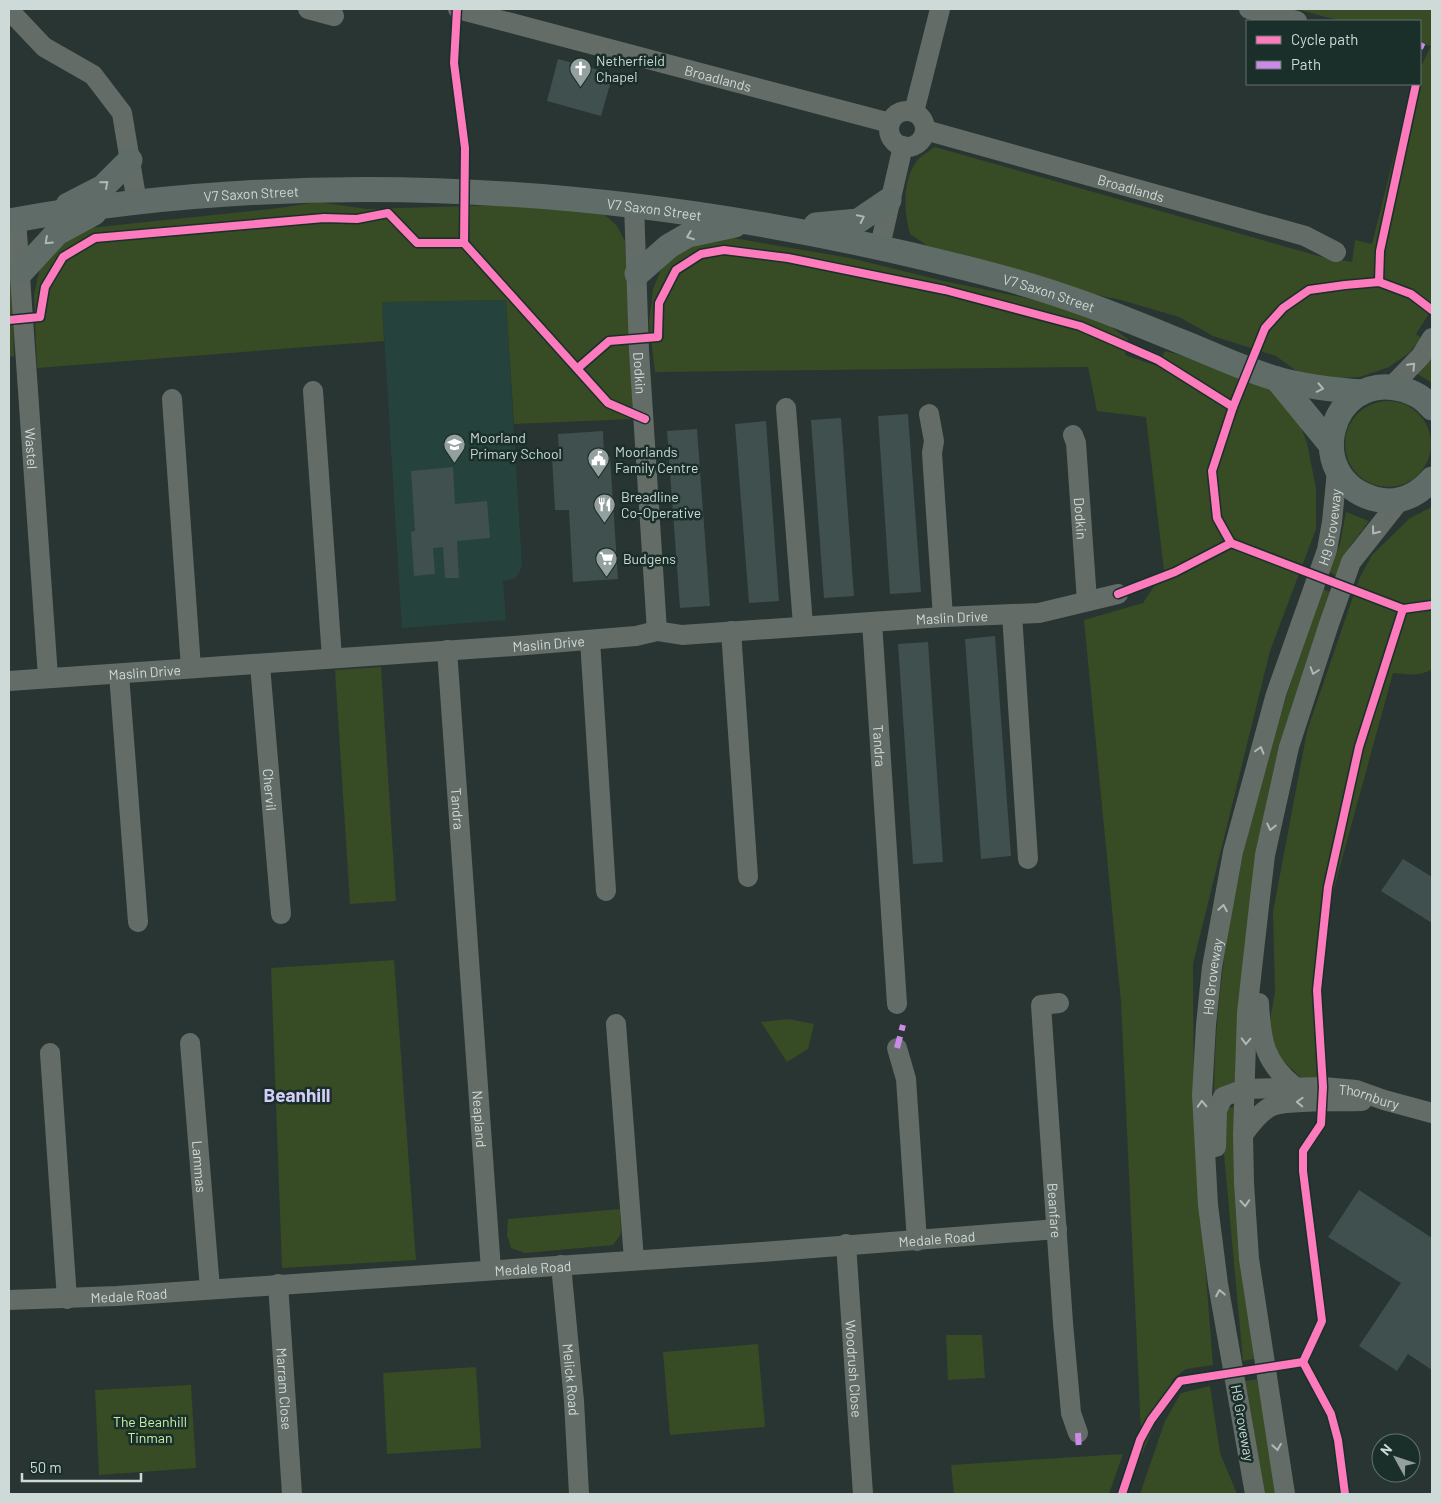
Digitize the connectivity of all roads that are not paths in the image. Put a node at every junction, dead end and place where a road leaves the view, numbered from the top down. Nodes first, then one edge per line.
1 (308, 9) edge
2 (458, 9) edge
3 (940, 9) edge
4 (1249, 9) edge
5 (9, 10) edge
6 (334, 16) dead end
7 (1293, 20) edge
8 (914, 112) junction
9 (890, 123) junction
10 (925, 130) junction
11 (903, 146) junction
12 (130, 160) junction
13 (889, 200) junction
14 (137, 202) junction
15 (634, 204) junction
16 (104, 207) junction
17 (47, 214) junction
18 (13, 220) edge
19 (754, 222) junction
20 (778, 226) junction
21 (880, 246) junction
22 (1336, 252) dead end
23 (21, 272) junction
24 (637, 274) junction
25 (1431, 341) edge
26 (1277, 379) junction
27 (1392, 386) junction
28 (313, 391) dead end
29 (1363, 392) junction
30 (172, 399) dead end
31 (786, 408) dead end
32 (1432, 408) edge
33 (929, 414) dead end
34 (1073, 435) dead end
35 (1331, 445) junction
36 (1337, 471) junction
37 (1430, 485) edge
38 (1400, 500) junction
39 (1118, 594) dead end
40 (1088, 601) junction
41 (1012, 614) junction
42 (943, 617) junction
43 (872, 622) junction
44 (803, 626) junction
45 (657, 631) junction
46 (731, 631) junction
47 (590, 640) junction
48 (447, 650) junction
49 (332, 658) junction
50 (260, 665) junction
51 (191, 668) junction
52 (120, 674) junction
53 (48, 677) junction
54 (9, 681) edge
55 (1028, 860) dead end
56 (748, 877) dead end
57 (606, 891) dead end
58 (1259, 906) junction
59 (281, 914) dead end
60 (138, 922) dead end
61 (471, 967) joint
62 (897, 1004) dead end
63 (1043, 1005) dead end
64 (616, 1024) dead end
65 (190, 1043) dead end
66 (897, 1048) dead end
67 (50, 1053) dead end
68 (1295, 1087) junction
69 (1244, 1089) junction
70 (1384, 1100) junction
71 (1432, 1113) edge
72 (1243, 1135) junction
73 (1208, 1205) junction
74 (1057, 1229) junction
75 (917, 1241) junction
76 (846, 1244) junction
77 (634, 1260) junction
78 (561, 1265) junction
79 (491, 1270) junction
80 (278, 1284) junction
81 (210, 1289) junction
82 (67, 1299) junction
83 (9, 1300) edge
84 (1078, 1433) dead end
85 (292, 1494) edge
86 (579, 1494) edge
87 (863, 1494) edge
88 (1255, 1494) edge
89 (1285, 1494) edge

1 - 6 street
2 - 9 street, Broadlands
3 - 8 street
4 - 7 street
5 - 12 street
8 - 9 street
8 - 10 street
9 - 11 street
10 - 11 street
10 - 22 street, Broadlands
11 - 13 street
12 - 14 street
17 -> 12 main road
20 -> 13 main road
13 - 21 street
14 - 15 main road, V7 Saxon Street
14 - 16 main road, V7 Saxon Street
15 - 19 main road, V7 Saxon Street
15 - 24 street, Dodkin
16 - 17 main road, V7 Saxon Street
16 -> 23 main road
17 - 18 main road, V7 Saxon Street
18 - 23 street, Wastel
19 - 20 main road, V7 Saxon Street
19 -> 24 main road
20 - 21 main road, V7 Saxon Street
21 - 26 main road, V7 Saxon Street
23 - 53 street, Wastel
24 - 45 street, Dodkin
27 -> 25 street
26 -> 29 main road, V7 Saxon Street
26 - 35 main road, V7 Saxon Street
27 - 29 main road
27 - 32 main road
28 - 49 street
29 - 35 main road
30 - 51 street
31 - 44 street
33 - 42 street
34 - 40 street, Dodkin
35 - 36 main road
36 - 38 main road
73 -> 36 street, H9 Groveway
37 - 38 main road
38 -> 58 street, H9 Groveway
39 - 40 street, Maslin Drive
40 - 41 street, Maslin Drive
41 - 42 street, Maslin Drive
41 - 55 street
42 - 43 street, Maslin Drive
43 - 44 street, Maslin Drive
43 - 62 street, Tandra
44 - 46 street, Maslin Drive
45 - 46 street, Maslin Drive
45 - 47 street, Maslin Drive
46 - 56 street
47 - 48 street, Maslin Drive
47 - 57 street
48 - 49 street, Maslin Drive
48 - 61 street, Tandra
49 - 50 street, Maslin Drive
50 - 51 street, Maslin Drive
50 - 59 street, Chervil
51 - 52 street, Maslin Drive
52 - 53 street, Maslin Drive
52 - 60 street
53 - 54 street, Maslin Drive
58 - 68 street
58 -> 69 street, H9 Groveway
61 - 79 street, Neapland
63 - 74 street, Beanfare
64 - 77 street
65 - 81 street, Lammas
66 - 75 street
67 - 82 street
68 - 69 street, Thornbury
68 - 70 street, Thornbury
69 - 72 street, H9 Groveway
69 - 73 street
70 - 71 street, Thornbury
70 -> 72 street
72 -> 89 street, H9 Groveway
88 -> 73 street, H9 Groveway
74 - 75 street, Medale Road
74 - 84 street, Beanfare
75 - 76 street, Medale Road
76 - 77 street, Medale Road
76 - 87 street, Woodrush Close
77 - 78 street, Medale Road
78 - 79 street, Medale Road
78 - 86 street, Melick Road
79 - 80 street, Medale Road
80 - 81 street, Medale Road
80 - 85 street, Marram Close
81 - 82 street, Medale Road
82 - 83 street, Medale Road

